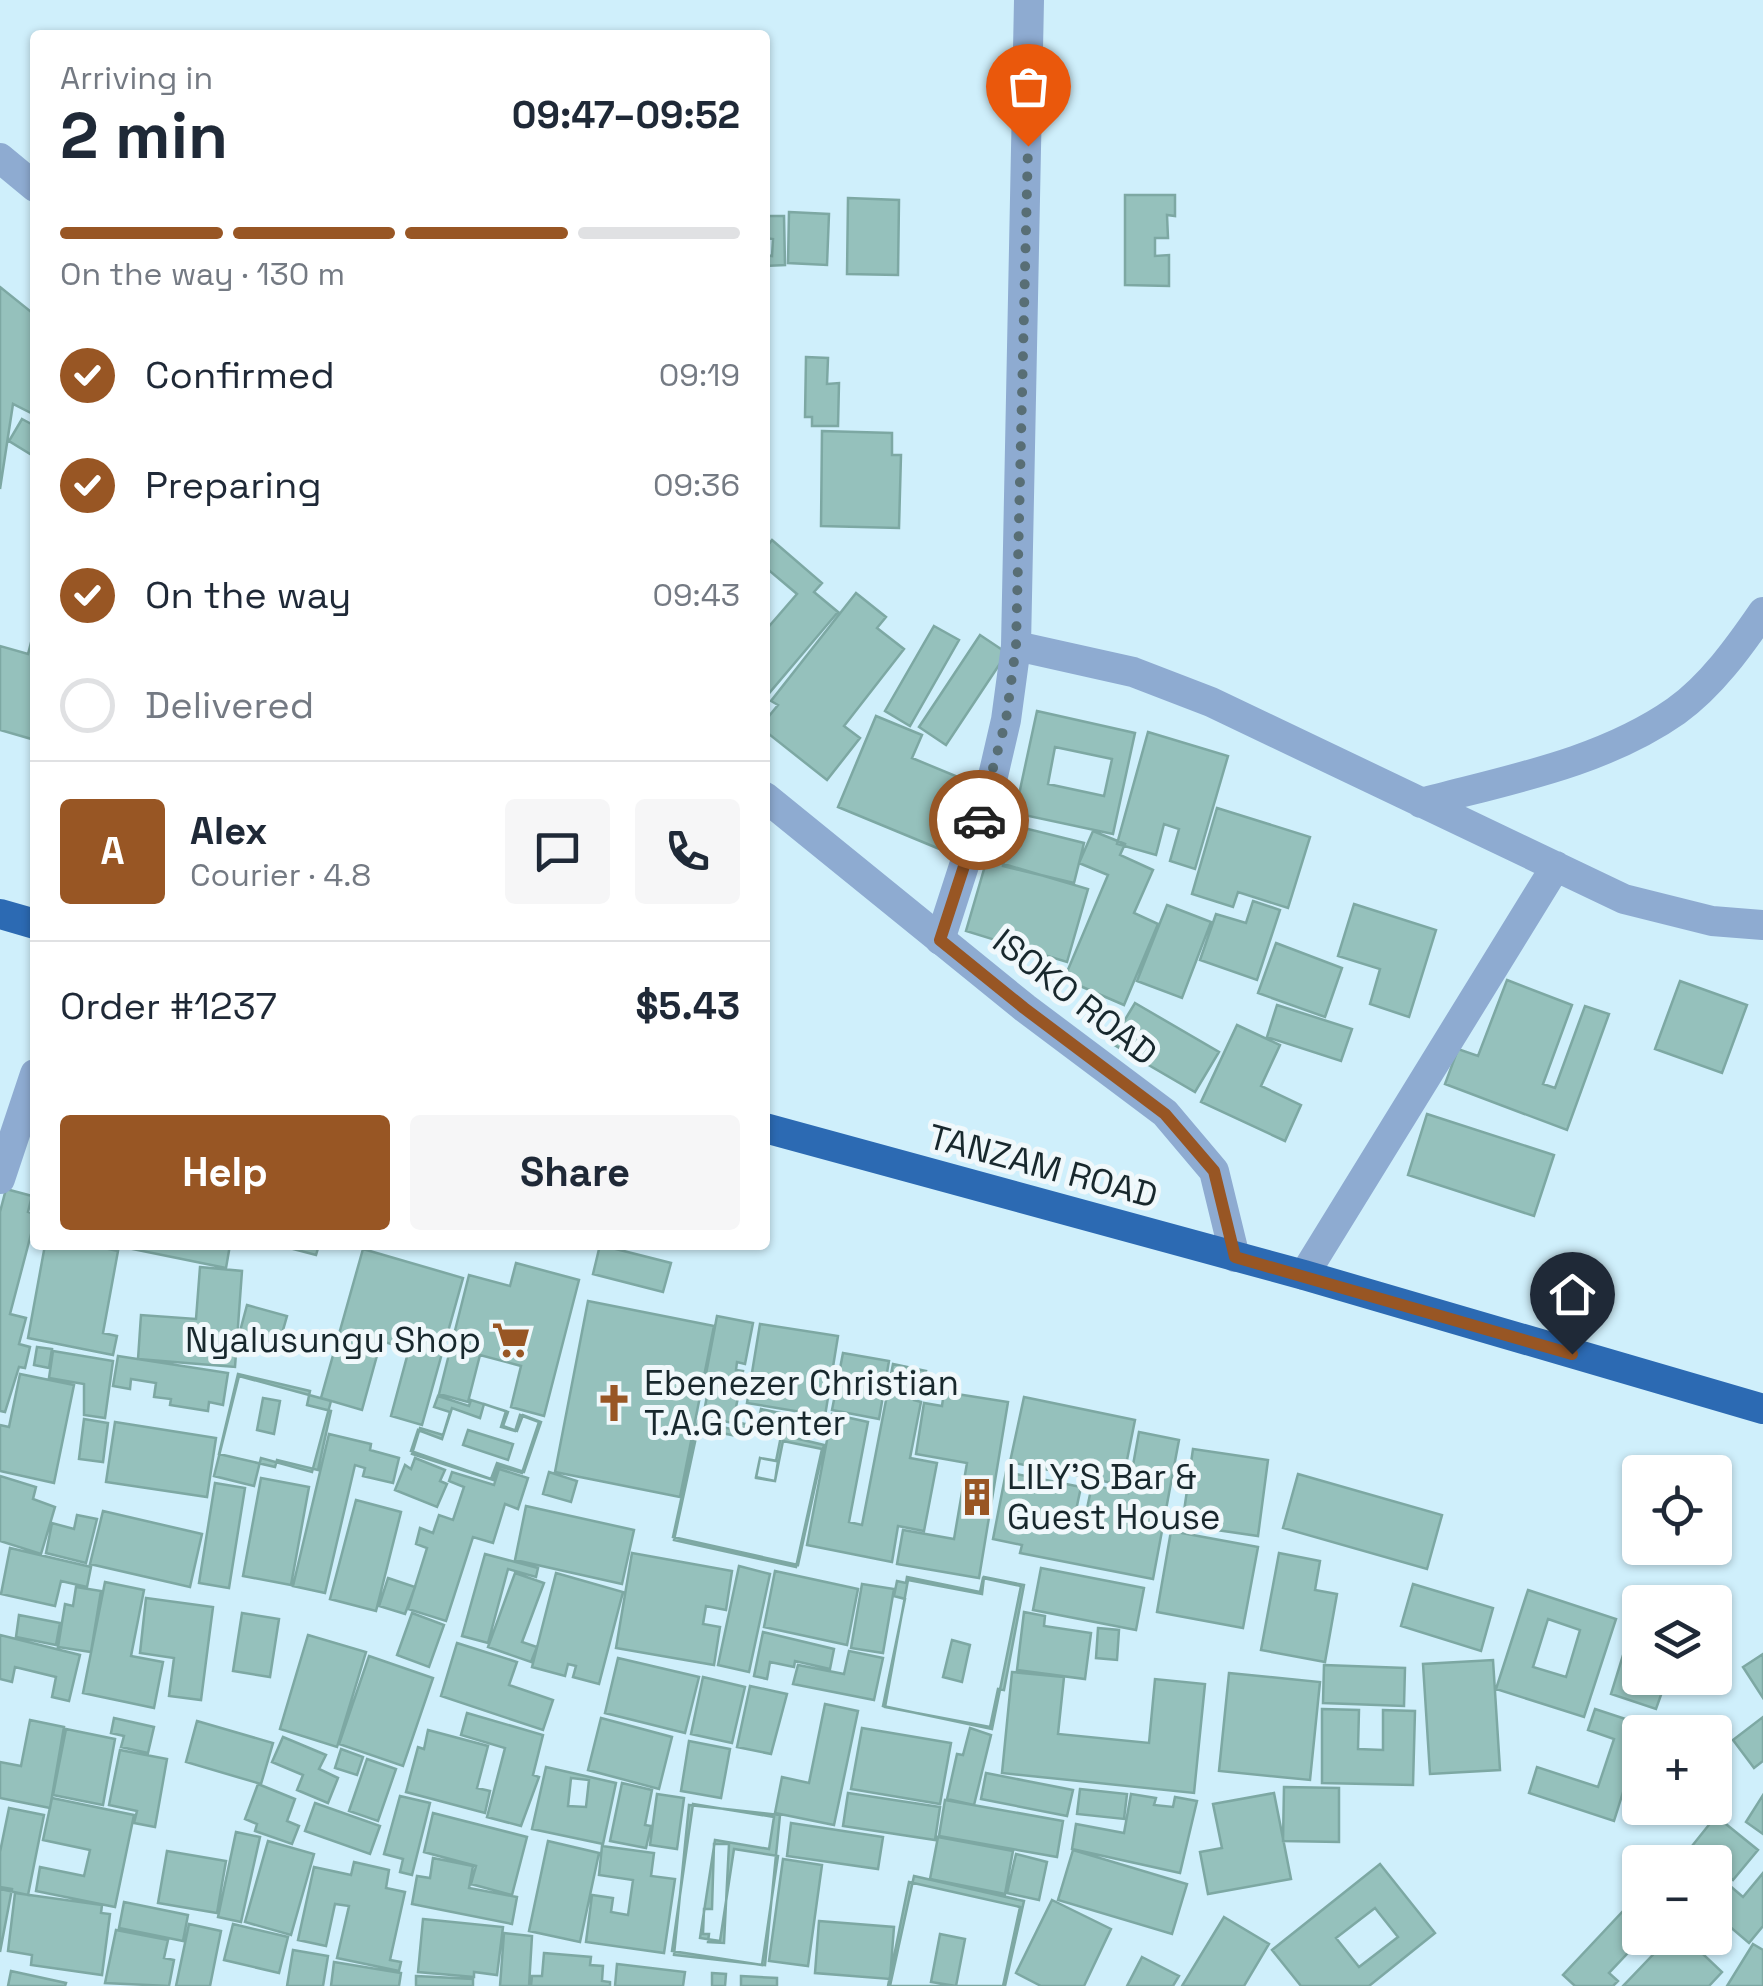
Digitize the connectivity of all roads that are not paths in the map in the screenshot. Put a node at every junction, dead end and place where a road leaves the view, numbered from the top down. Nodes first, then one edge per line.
1 (1029, 0) edge
2 (0, 158) edge
3 (30, 183) edge
4 (1763, 612) edge
5 (1016, 646) junction
6 (770, 802) edge
7 (1422, 804) junction
8 (1556, 866) junction
9 (0, 914) edge
10 (30, 923) edge
11 (1763, 926) edge
12 (940, 940) junction
13 (30, 1089) edge
14 (770, 1129) edge
15 (0, 1179) edge
16 (1235, 1257) junction
17 (1304, 1275) junction
18 (1763, 1409) edge

1 - 5 street
2 - 3 street
4 - 7 street
5 - 7 street
5 - 12 street
6 - 12 street, ISOKO ROAD
7 - 8 street
8 - 11 street
8 - 17 street
9 - 10 highway
12 - 16 street, ISOKO ROAD
13 - 15 street
14 - 16 highway, TANZAM ROAD
16 - 17 highway, TANZAM ROAD
17 - 18 highway, TANZAM ROAD

